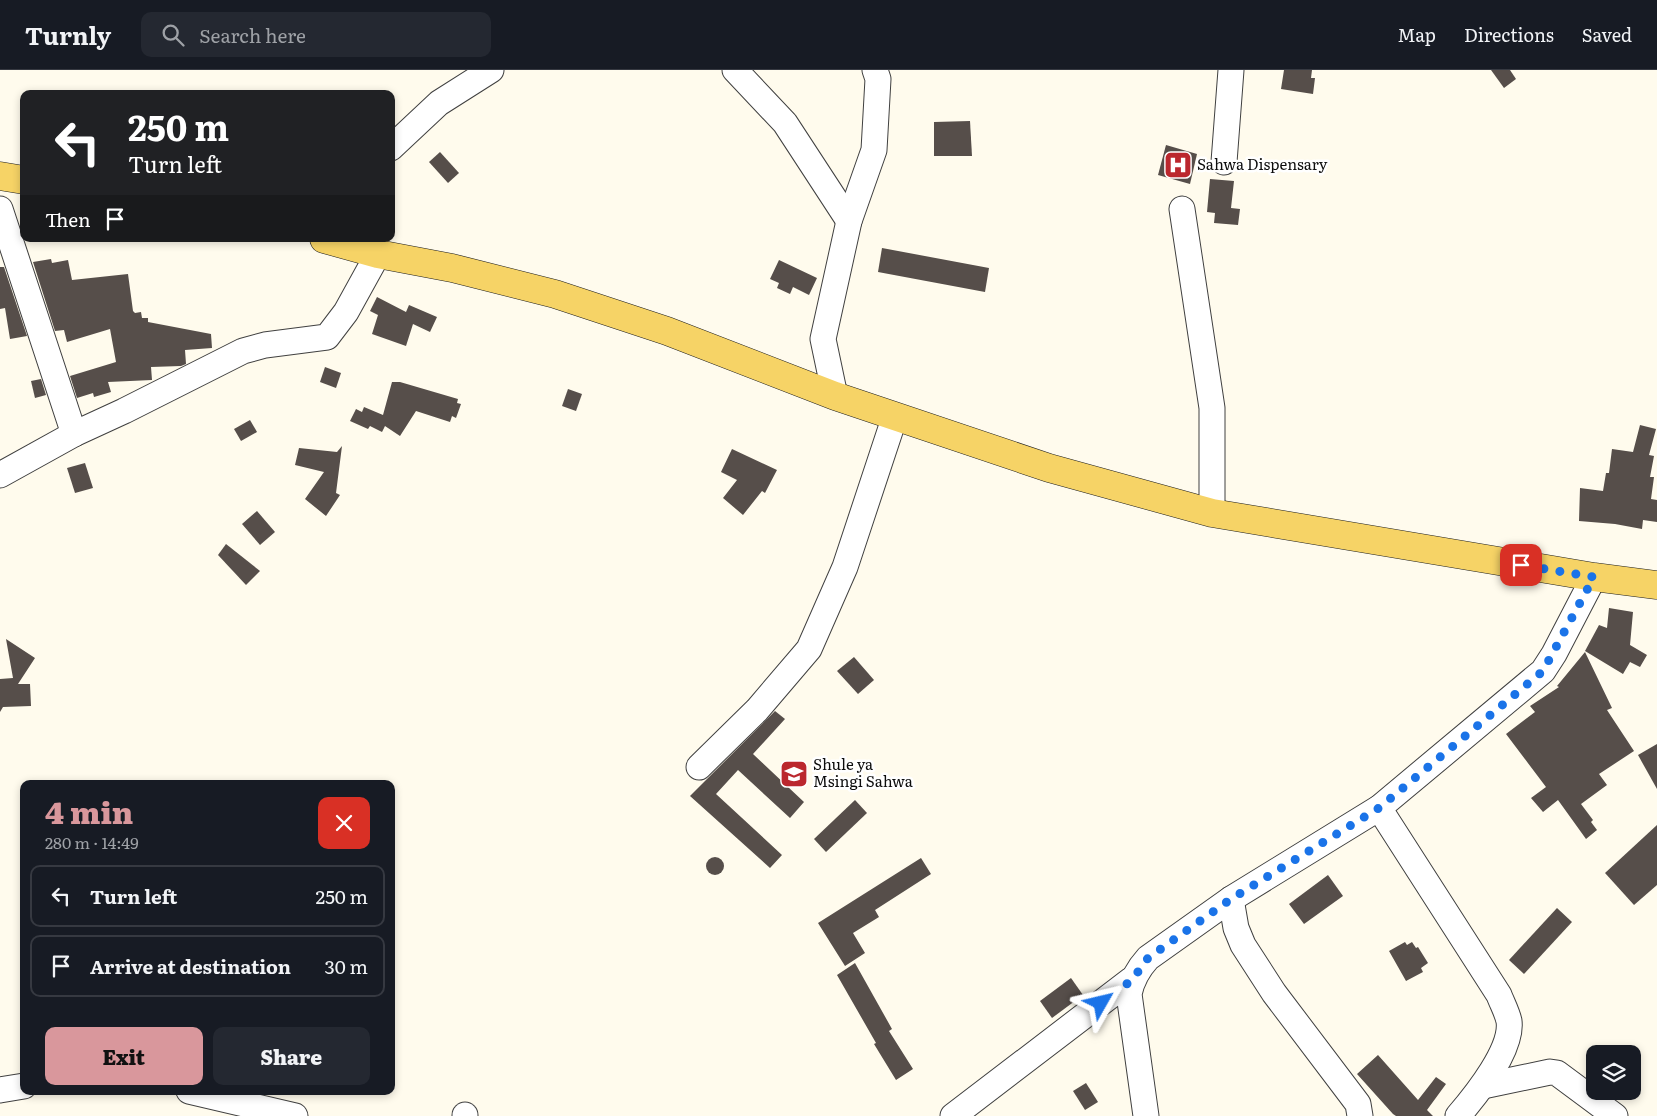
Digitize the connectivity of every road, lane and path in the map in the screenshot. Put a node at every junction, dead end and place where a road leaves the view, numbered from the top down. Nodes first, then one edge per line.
1 (491, 70) edge
2 (735, 70) edge
3 (875, 70) edge
4 (1231, 70) edge
5 (395, 144) edge
6 (1224, 162) dead end
7 (0, 176) edge
8 (20, 179) edge
9 (1182, 209) dead end
10 (0, 210) edge
11 (849, 220) junction
12 (335, 242) edge
13 (378, 254) junction
14 (835, 396) junction
15 (895, 416) junction
16 (74, 434) junction
17 (0, 475) edge
18 (1212, 513) junction
19 (1594, 577) junction
20 (1657, 585) edge
21 (699, 767) dead end
22 (1379, 808) junction
23 (1231, 899) junction
24 (1132, 980) junction
25 (1484, 1086) junction
26 (20, 1087) edge
27 (0, 1090) edge
28 (206, 1095) edge
29 (295, 1116) edge
30 (952, 1116) edge
31 (1146, 1116) edge
32 (1360, 1116) edge
33 (1458, 1116) edge
34 (1615, 1116) edge

1 - 5 street
2 - 11 street
3 - 11 street
4 - 6 street
7 - 8 main road
9 - 18 street
10 - 16 street
11 - 14 street
12 - 13 main road
13 - 14 main road
13 - 16 street
14 - 15 main road
15 - 18 main road
15 - 21 street
16 - 17 street
18 - 19 main road
19 - 20 main road
19 - 22 street
22 - 23 street
22 - 25 street
23 - 24 street
23 - 32 street
24 - 30 street
24 - 31 street
25 - 33 street
25 - 34 street
26 - 27 street
28 - 29 street

